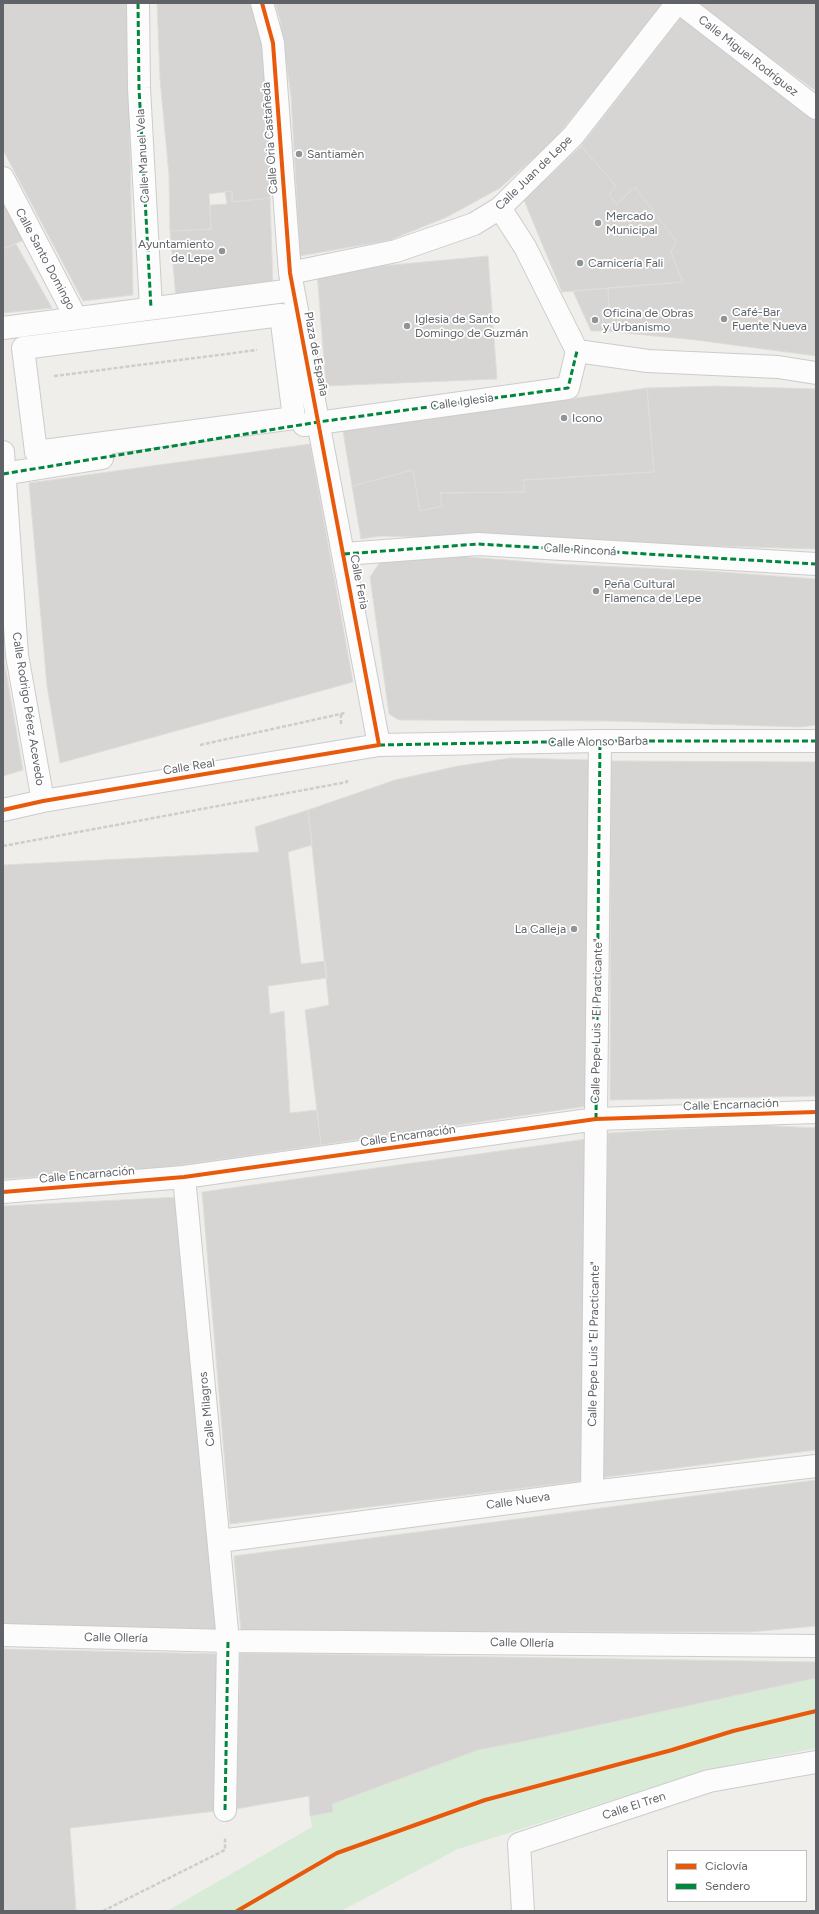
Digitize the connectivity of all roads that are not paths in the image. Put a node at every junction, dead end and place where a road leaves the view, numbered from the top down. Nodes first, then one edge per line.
1 (138, 3) edge
2 (262, 3) edge
3 (678, 3) edge
4 (816, 108) edge
5 (3, 178) edge
6 (500, 208) junction
7 (292, 281) junction
8 (151, 308) junction
9 (76, 318) junction
10 (3, 328) edge
11 (285, 346) joint
12 (576, 351) junction
13 (816, 373) edge
14 (318, 422) junction
15 (4, 466) edge
16 (344, 554) junction
17 (816, 564) edge
18 (816, 741) edge
19 (600, 742) junction
20 (379, 745) junction
21 (43, 801) junction
22 (3, 810) edge
23 (816, 1112) edge
24 (596, 1119) junction
25 (184, 1177) junction
26 (3, 1192) edge
27 (816, 1466) edge
28 (592, 1492) junction
29 (220, 1541) junction
30 (3, 1635) edge
31 (228, 1641) junction
32 (816, 1646) edge
33 (816, 1762) edge
34 (225, 1810) road end
35 (523, 1911) edge

1 - 8 street, Calle Manuel Vela
2 - 7 street, Calle Oria Castañeda
3 - 4 street, Calle Miguel Rodríguez
3 - 6 street, Calle Juan de Lepe
5 - 9 street, Calle Santo Domingo
6 - 7 street, Calle Juan de Lepe
6 - 12 street
7 - 8 street
7 - 14 street, Plaza de España
8 - 9 street
9 - 10 street
11 - 11 street
12 - 13 street
12 - 14 street, Calle Iglesia
14 - 15 street
14 - 16 street, Calle Feria
15 - 21 street, Calle Rodrigo Pérez Acevedo
16 - 17 street, Calle Rinconá
16 - 20 street, Calle Feria
18 - 19 street, Calle Alonso Barba
19 - 20 street, Calle Alonso Barba
19 - 24 street, Calle Pepe Luis "El Practicante"
20 - 21 street, Calle Real
21 - 22 street, Calle Real
23 - 24 street, Calle Encarnación
24 - 25 street, Calle Encarnación
24 - 28 street, Calle Pepe Luis "El Practicante"
25 - 26 street, Calle Encarnación
25 - 29 street, Calle Milagros
27 - 28 street, Calle Nueva
28 - 29 street, Calle Nueva
29 - 31 street, Calle Milagros
30 - 31 street, Calle Ollería
31 - 32 street, Calle Ollería
31 - 34 street
33 - 35 street, Calle El Tren

